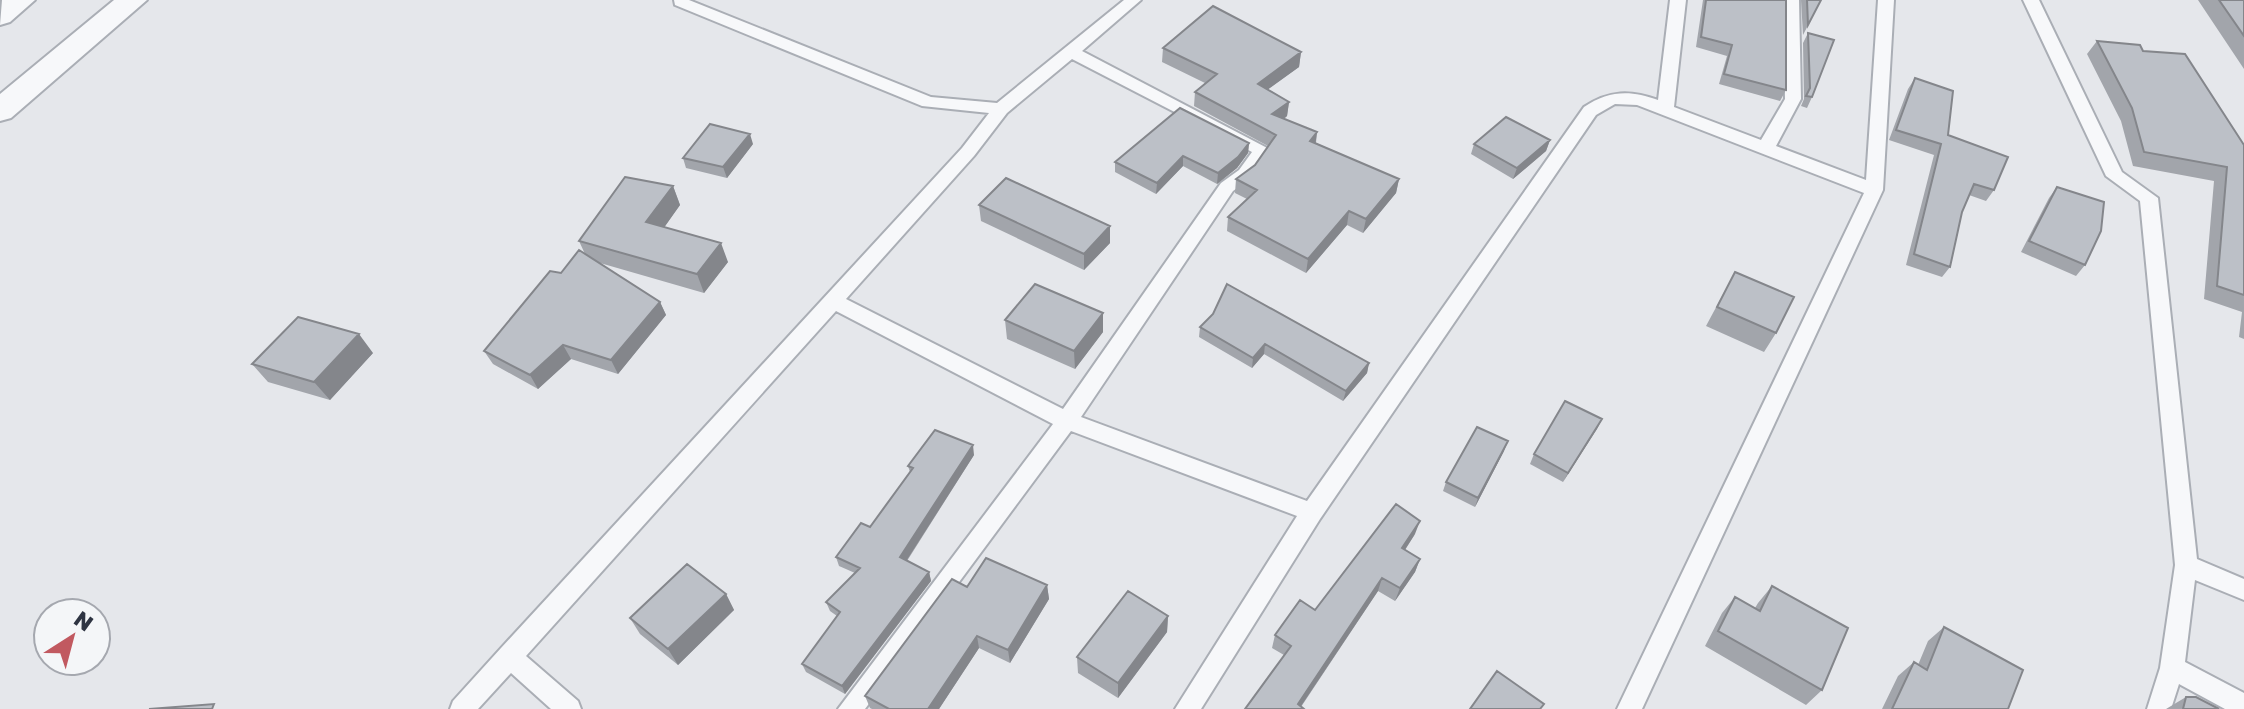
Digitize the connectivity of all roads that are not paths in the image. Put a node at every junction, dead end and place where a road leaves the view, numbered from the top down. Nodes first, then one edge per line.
1 (20, 0) edge
2 (132, 0) edge
3 (1133, 0) edge
4 (1678, 0) edge
5 (1791, 0) edge
6 (1886, 0) edge
7 (2031, 0) edge
8 (680, 2) dead end
9 (0, 16) edge
10 (1072, 52) junction
11 (1001, 109) junction
12 (1665, 110) junction
13 (0, 111) edge
14 (1765, 149) junction
15 (1874, 190) junction
16 (832, 300) junction
17 (1067, 421) junction
18 (1312, 512) junction
19 (2186, 565) junction
20 (2244, 590) edge
21 (509, 656) junction
22 (2172, 668) junction
23 (2244, 706) edge
24 (462, 709) edge
25 (569, 709) edge
26 (850, 709) edge
27 (1187, 709) edge
28 (1629, 709) edge
29 (2159, 709) edge

1 - 9 street
2 - 13 street
3 - 10 lane
4 - 12 lane
5 - 14 lane
6 - 15 lane
7 - 19 lane
8 - 11 lane
10 - 11 lane
10 - 17 lane
11 - 16 lane
12 - 14 lane
12 - 18 lane
14 - 15 lane
15 - 28 lane
16 - 17 lane
16 - 21 lane
17 - 18 lane
17 - 26 lane
18 - 27 lane
19 - 20 lane
19 - 22 lane
21 - 24 lane
21 - 25 lane
22 - 23 lane
22 - 29 lane

